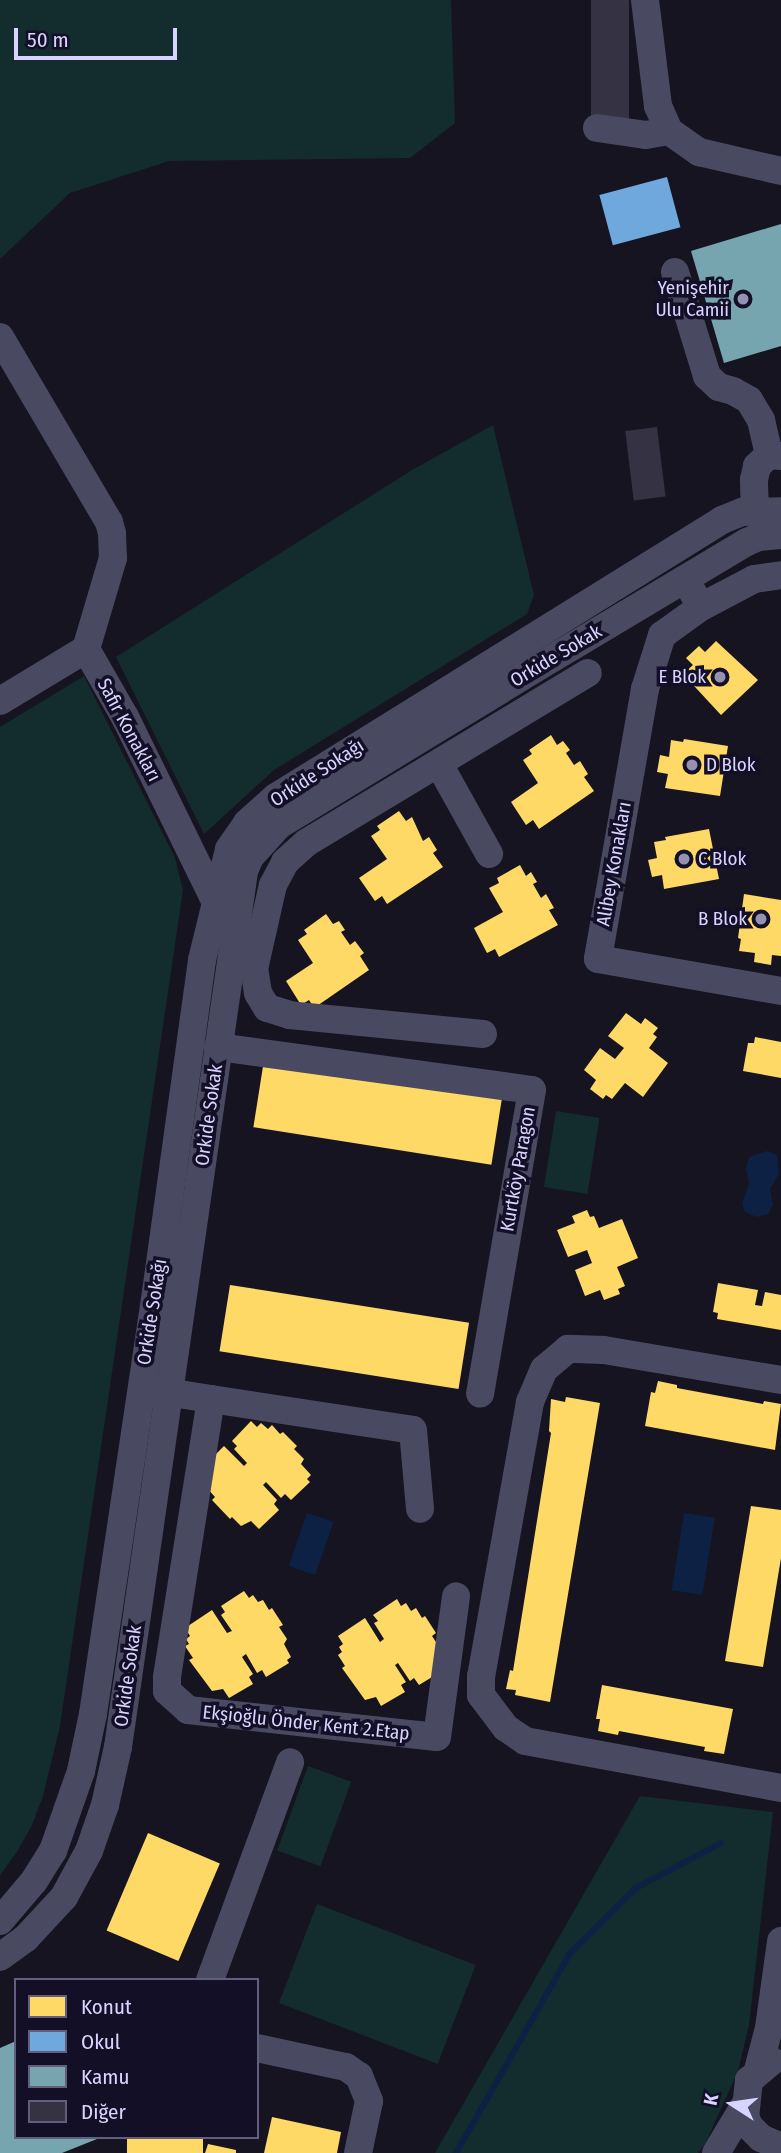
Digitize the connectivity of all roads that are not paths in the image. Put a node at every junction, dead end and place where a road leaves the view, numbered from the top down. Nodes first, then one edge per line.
1 (645, 0) edge
2 (597, 128) dead end
3 (669, 131) junction
4 (781, 172) edge
5 (676, 272) dead end
6 (2, 343) edge
7 (775, 455) edge
8 (768, 512) edge
9 (781, 535) edge
10 (781, 575) edge
11 (685, 579) junction
12 (701, 607) junction
13 (86, 649) junction
14 (506, 652) junction
15 (588, 673) dead end
16 (521, 677) junction
17 (0, 701) edge
18 (539, 704) junction
19 (439, 764) junction
20 (489, 854) dead end
21 (215, 901) junction
22 (781, 991) edge
23 (483, 1034) dead end
24 (218, 1047) junction
25 (781, 1380) edge
26 (141, 1388) junction
27 (171, 1392) junction
28 (480, 1394) dead end
29 (211, 1399) junction
30 (420, 1509) dead end
31 (456, 1596) dead end
32 (290, 1762) dead end
33 (781, 1788) edge
34 (0, 1921) edge
35 (781, 1941) edge
36 (0, 1957) edge
37 (211, 1978) edge
38 (259, 2048) edge
39 (769, 2064) edge
40 (745, 2105) junction
41 (781, 2147) edge
42 (358, 2153) edge
43 (716, 2153) edge

1 - 3 street
2 - 3 street
3 - 4 street
5 - 7 street
6 - 13 street
7 - 8 street
8 - 14 street, Orkide Sokağı
9 - 11 street, Orkide Sokak
10 - 12 street, Alibey Konakları
11 - 12 street
11 - 16 street, Orkide Sokak
12 - 22 street, Alibey Konakları
13 - 17 street
13 - 21 street, Safir Konakları
14 - 16 street
14 - 21 street, Orkide Sokağı
15 - 18 street
16 - 18 street
16 - 24 street, Orkide Sokak
18 - 19 street
19 - 20 street
19 - 23 street
21 - 26 street, Orkide Sokağı
24 - 27 street, Orkide Sokak
24 - 28 street, Kurtköy Paragon
25 - 33 street
26 - 27 street, Orkide Sokağı
26 - 34 street, Orkide Sokağı
27 - 29 street
27 - 36 street, Orkide Sokak
29 - 30 street
29 - 31 street, Ekşioğlu Önder Kent 2.Etap
32 - 37 street
35 - 39 street
38 - 42 street
39 - 40 street
40 - 41 street
40 - 43 street

